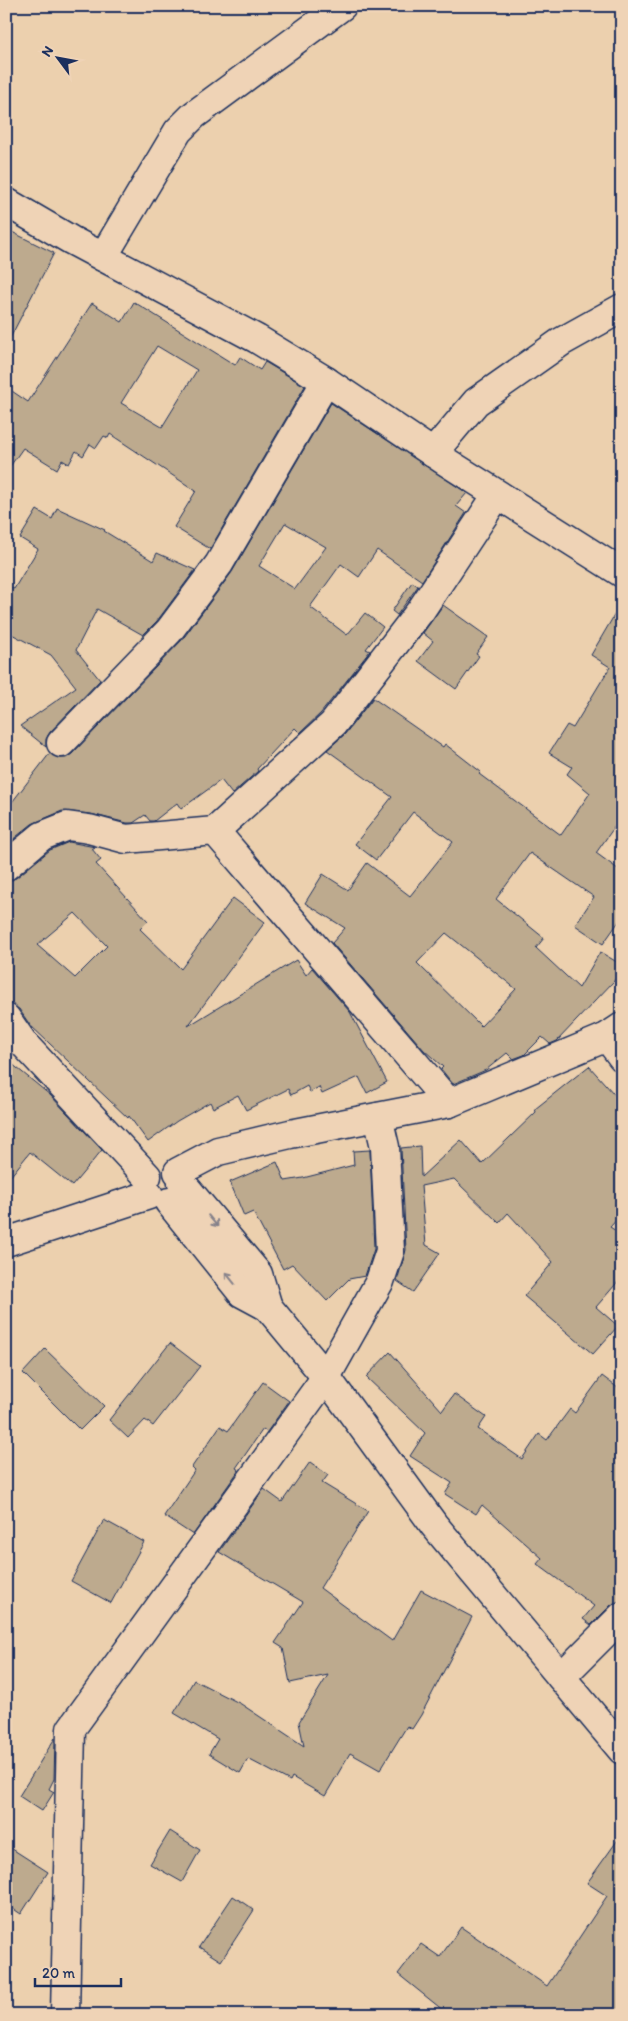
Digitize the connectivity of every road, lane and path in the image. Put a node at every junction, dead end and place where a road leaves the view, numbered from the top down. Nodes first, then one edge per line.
1 (342, 6) edge
2 (6, 202) edge
3 (103, 257) junction
4 (622, 308) edge
5 (326, 382) junction
6 (433, 453) junction
7 (497, 495) junction
8 (622, 573) edge
9 (61, 743) dead end
10 (215, 831) junction
11 (6, 866) edge
12 (6, 1018) edge
13 (617, 1040) edge
14 (449, 1103) junction
15 (378, 1117) junction
16 (165, 1186) junction
17 (6, 1242) edge
18 (326, 1377) junction
19 (622, 1616) edge
20 (561, 1677) junction
21 (622, 1750) edge
22 (65, 2015) edge

1 - 3 street
2 - 3 street
3 - 5 street
4 - 6 street
5 - 6 street
5 - 9 street
6 - 7 street
7 - 8 street
7 - 10 street
10 - 11 street
10 - 14 street
12 - 16 street
13 - 14 street
14 - 15 street
15 - 16 street
15 - 18 street
16 - 17 street
16 - 18 street
18 - 20 street
18 - 22 street
19 - 20 street
20 - 21 street

